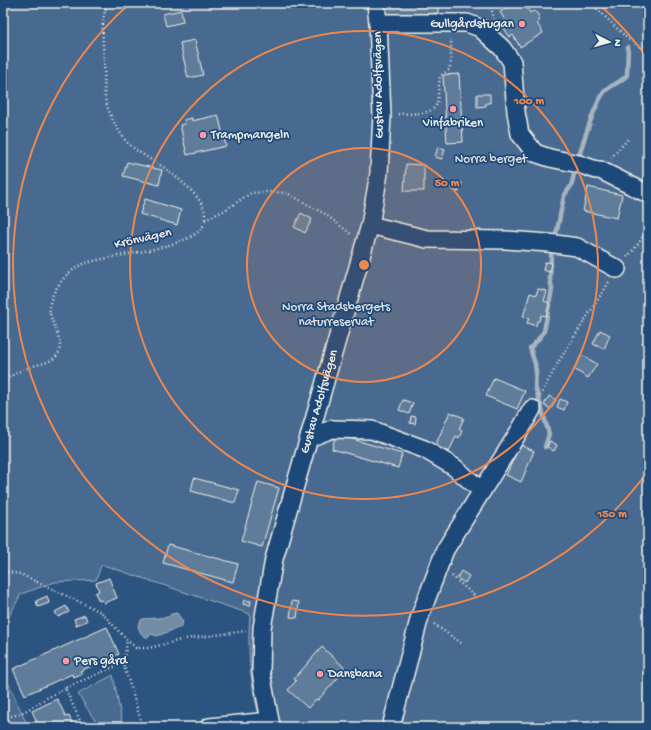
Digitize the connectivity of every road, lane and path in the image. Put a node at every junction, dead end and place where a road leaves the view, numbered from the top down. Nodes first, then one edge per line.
1 (108, 3) edge
2 (376, 3) edge
3 (591, 3) edge
4 (451, 22) junction
5 (378, 23) junction
6 (648, 52) edge
7 (382, 116) junction
8 (628, 139) dead end
9 (600, 170) junction
10 (648, 194) edge
11 (205, 220) junction
12 (648, 222) edge
13 (368, 230) junction
14 (617, 269) junction
15 (3, 383) edge
16 (544, 387) dead end
17 (532, 409) dead end
18 (309, 438) junction
19 (482, 491) junction
20 (440, 563) junction
21 (3, 571) edge
22 (477, 598) dead end
23 (420, 616) junction
24 (262, 628) junction
25 (127, 640) junction
26 (461, 643) dead end
27 (123, 662) junction
28 (65, 688) junction
29 (3, 717) edge
30 (271, 724) edge
31 (83, 727) edge
32 (143, 727) edge
33 (209, 727) edge
34 (391, 727) edge

1 - 11 path
2 - 5 street, Gustav Adolfsvägen
3 - 6 path
4 - 5 street
4 - 7 path
4 - 9 street
5 - 7 street, Gustav Adolfsvägen
7 - 13 street, Gustav Adolfsvägen
8 - 9 path
9 - 10 street
11 - 13 path
11 - 15 path, Krönvägen
12 - 14 path
13 - 14 street
13 - 18 street, Gustav Adolfsvägen
14 - 16 path
17 - 19 street
18 - 19 street
18 - 24 street, Gustav Adolfsvägen
19 - 20 street
20 - 22 path
20 - 23 street
21 - 25 path
23 - 26 path
23 - 34 street
24 - 25 path
24 - 30 street, Gustav Adolfsvägen
25 - 27 path
27 - 28 path
27 - 32 path
28 - 29 path
28 - 31 path
30 - 33 street

